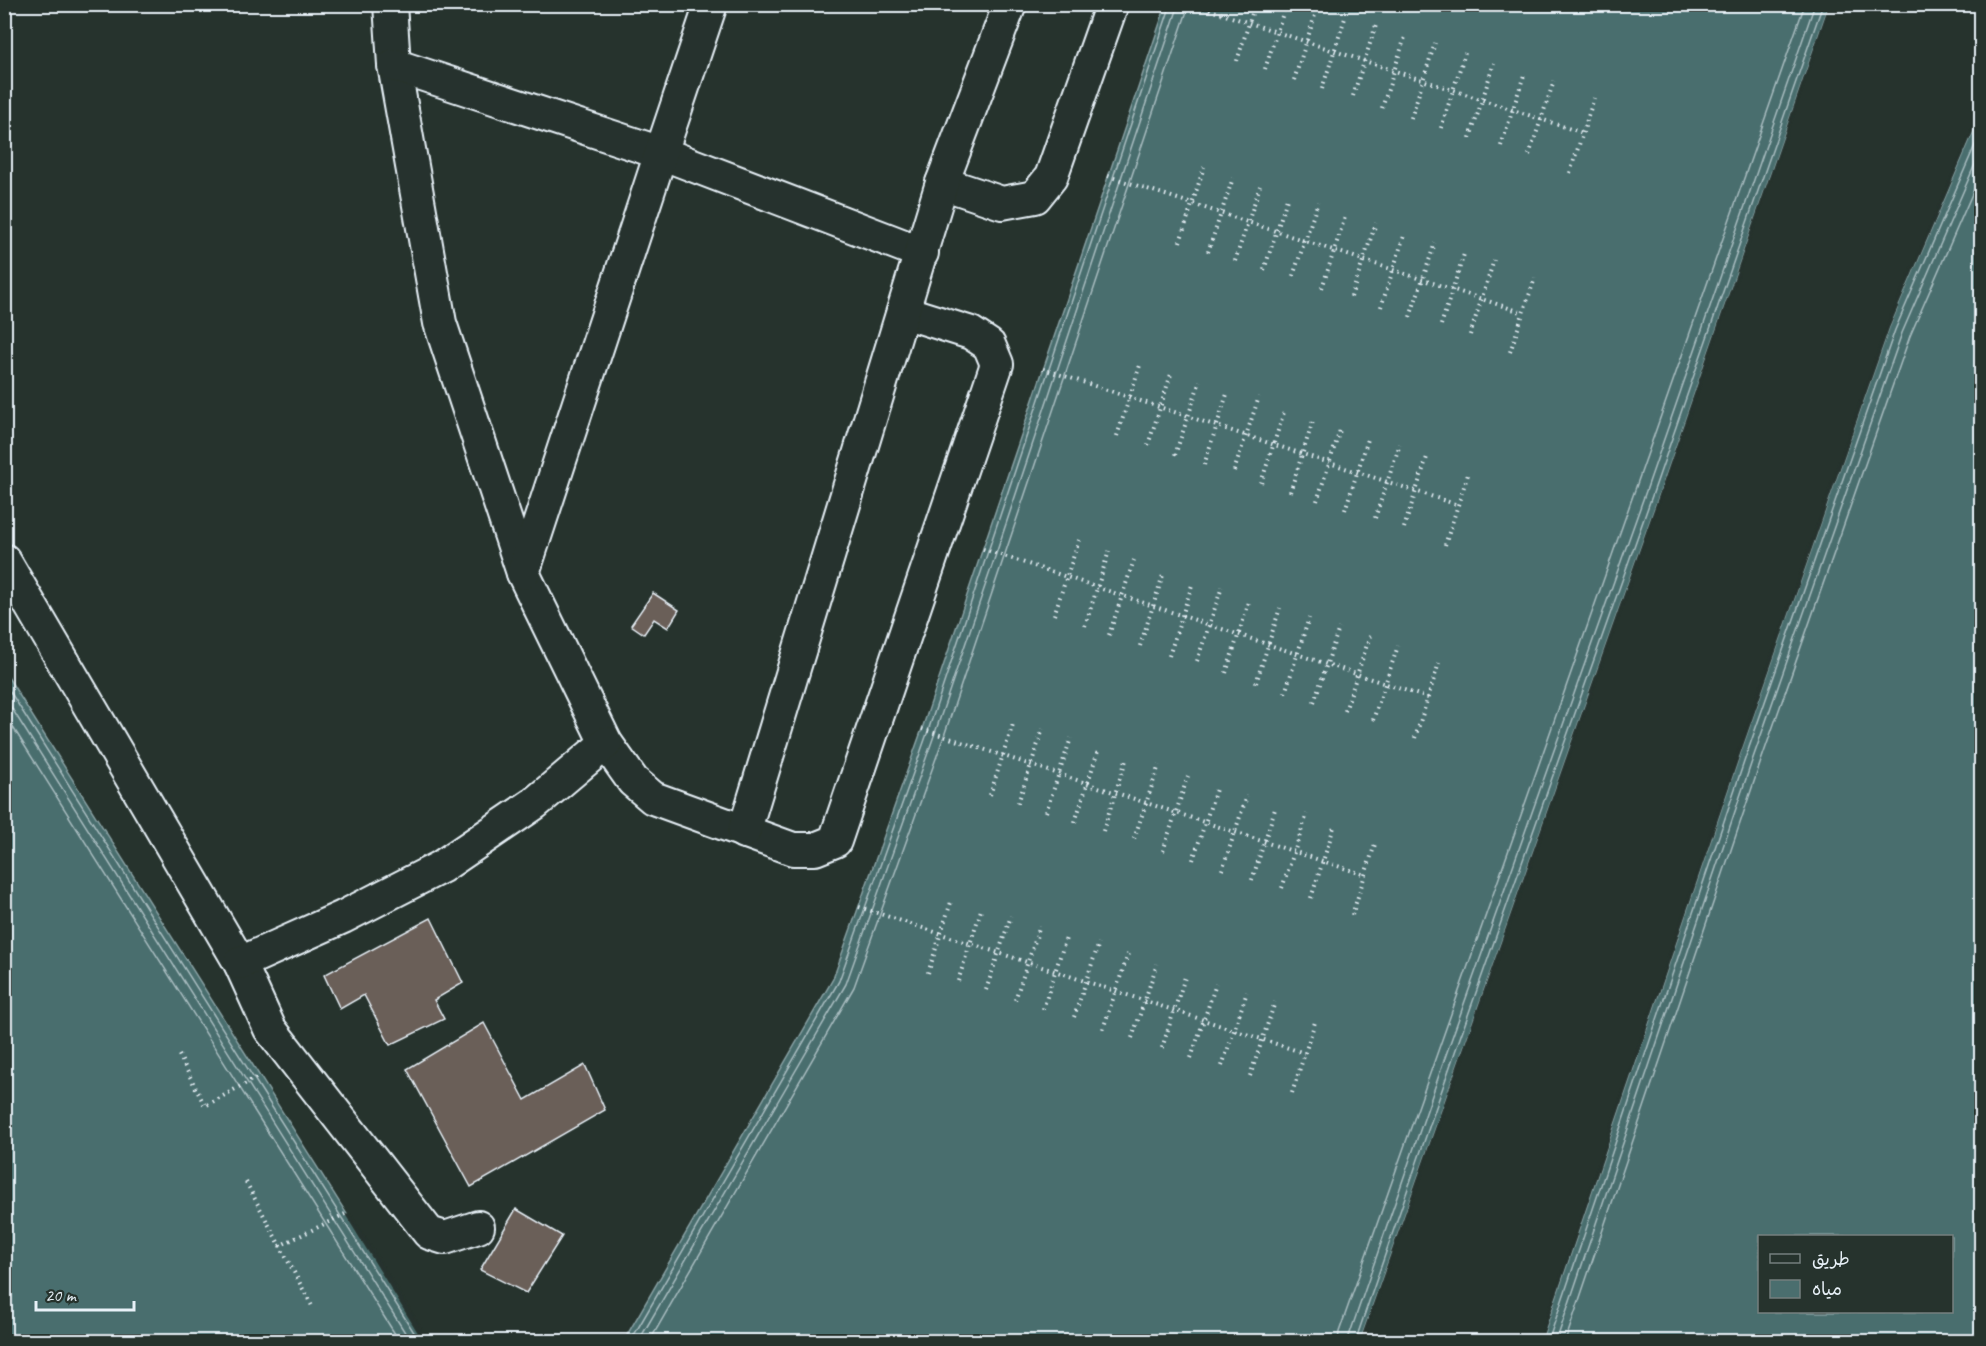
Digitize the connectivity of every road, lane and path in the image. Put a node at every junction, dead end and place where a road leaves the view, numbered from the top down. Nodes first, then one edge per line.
1 (390, 4) edge
2 (711, 4) edge
3 (1010, 4) edge
4 (1112, 4) edge
5 (1192, 4) edge
6 (1255, 4) edge
7 (1286, 4) edge
8 (1318, 6) edge
9 (1346, 15) dead end
10 (1377, 22) dead end
11 (1406, 34) dead end
12 (1435, 43) dead end
13 (1465, 53) dead end
14 (1237, 61) dead end
15 (1494, 63) dead end
16 (394, 65) junction
17 (1265, 69) dead end
18 (1525, 72) dead end
19 (1294, 80) dead end
20 (1554, 81) dead end
21 (1322, 89) dead end
22 (1353, 96) dead end
23 (1594, 98) dead end
24 (1382, 108) dead end
25 (1411, 118) dead end
26 (1441, 128) dead end
27 (1583, 133) junction
28 (1470, 138) dead end
29 (1501, 146) dead end
30 (661, 153) junction
31 (1529, 155) dead end
32 (1204, 167) dead end
33 (1570, 173) dead end
34 (1108, 176) dead end
35 (1233, 178) dead end
36 (942, 183) junction
37 (1260, 186) dead end
38 (1288, 196) dead end
39 (1318, 202) dead end
40 (1346, 214) dead end
41 (1376, 223) dead end
42 (1405, 233) dead end
43 (1180, 242) dead end
44 (1434, 243) dead end
45 (1465, 251) dead end
46 (1208, 252) dead end
47 (922, 253) junction
48 (1494, 260) dead end
49 (1235, 261) dead end
50 (1264, 270) dead end
51 (1293, 276) dead end
52 (1535, 278) dead end
53 (1322, 288) dead end
54 (1351, 297) dead end
55 (1381, 307) dead end
56 (904, 312) junction
57 (1524, 313) junction
58 (1410, 317) dead end
59 (1441, 326) dead end
60 (1470, 334) dead end
61 (1510, 352) dead end
62 (1142, 362) dead end
63 (1043, 369) dead end
64 (1172, 371) dead end
65 (1200, 381) dead end
66 (1228, 391) dead end
67 (1258, 397) dead end
68 (1285, 409) dead end
69 (1314, 418) dead end
70 (1341, 427) dead end
71 (1117, 436) dead end
72 (1369, 436) dead end
73 (1400, 444) dead end
74 (1148, 445) dead end
75 (1428, 454) dead end
76 (1175, 455) dead end
77 (1204, 465) dead end
78 (1234, 471) dead end
79 (1470, 471) dead end
80 (1261, 483) dead end
81 (1290, 492) dead end
82 (1317, 501) dead end
83 (1458, 505) junction
84 (1345, 510) dead end
85 (1375, 518) dead end
86 (1404, 528) dead end
87 (1079, 540) dead end
88 (1445, 545) dead end
89 (983, 549) dead end
90 (1109, 551) dead end
91 (4, 560) edge
92 (1134, 561) dead end
93 (1164, 572) dead end
94 (523, 573) junction
95 (1066, 578) junction
96 (1193, 582) dead end
97 (1097, 587) junction
98 (1222, 587) dead end
99 (1122, 596) junction
100 (1250, 599) dead end
101 (1153, 606) junction
102 (1280, 608) dead end
103 (1054, 615) dead end
104 (1182, 616) junction
105 (1309, 618) dead end
106 (1209, 625) junction
107 (1085, 626) dead end
108 (1339, 628) dead end
109 (1109, 634) dead end
110 (1239, 634) junction
111 (1370, 636) dead end
112 (1268, 645) junction
113 (1140, 646) dead end
114 (1398, 646) dead end
115 (1298, 654) junction
116 (1169, 656) dead end
117 (1197, 662) dead end
118 (1439, 663) dead end
119 (1327, 664) junction
120 (1226, 673) dead end
121 (1357, 674) junction
122 (1256, 683) dead end
123 (1386, 684) junction
124 (1285, 693) dead end
125 (1428, 698) junction
126 (1314, 702) dead end
127 (1345, 711) dead end
128 (1014, 720) dead end
129 (1373, 720) dead end
130 (922, 729) dead end
131 (1043, 729) dead end
132 (1071, 738) dead end
133 (1415, 738) dead end
134 (606, 743) junction
135 (1099, 748) dead end
136 (1127, 758) dead end
137 (1159, 765) dead end
138 (1188, 776) dead end
139 (1217, 786) dead end
140 (990, 795) dead end
141 (1247, 796) dead end
142 (1018, 803) dead end
143 (1276, 806) dead end
144 (1046, 812) dead end
145 (1307, 814) dead end
146 (1075, 822) dead end
147 (1335, 824) dead end
148 (1103, 831) dead end
149 (744, 832) junction
150 (1134, 839) dead end
151 (1376, 841) dead end
152 (1163, 851) dead end
153 (1193, 860) dead end
154 (1222, 870) dead end
155 (1365, 875) junction
156 (1252, 880) dead end
157 (1282, 888) dead end
158 (1311, 898) dead end
159 (952, 899) dead end
160 (859, 907) dead end
161 (982, 907) dead end
162 (1011, 915) dead end
163 (1352, 915) dead end
164 (1040, 926) dead end
165 (1067, 935) dead end
166 (1099, 943) dead end
167 (1128, 954) dead end
168 (240, 963) junction
169 (1157, 964) dead end
170 (928, 973) dead end
171 (1186, 974) dead end
172 (958, 981) dead end
173 (1216, 984) dead end
174 (986, 990) dead end
175 (1246, 992) dead end
176 (1015, 1000) dead end
177 (1275, 1002) dead end
178 (1043, 1009) dead end
179 (1074, 1017) dead end
180 (1316, 1019) dead end
181 (1103, 1029) dead end
182 (1132, 1038) dead end
183 (1162, 1048) dead end
184 (1305, 1053) junction
185 (179, 1055) dead end
186 (1191, 1058) dead end
187 (1222, 1066) dead end
188 (259, 1076) dead end
189 (1250, 1076) dead end
190 (1292, 1093) dead end
191 (246, 1182) dead end
192 (345, 1214) dead end
193 (478, 1227) dead end
194 (279, 1246) junction
195 (312, 1306) dead end

1 - 16 lane
2 - 30 lane
3 - 36 lane
4 - 36 lane
5 - 27 path
6 - 14 path
7 - 17 path
8 - 19 path
9 - 21 path
10 - 22 path
11 - 24 path
12 - 25 path
13 - 26 path
15 - 28 path
16 - 30 lane
16 - 94 lane
18 - 29 path
20 - 31 path
23 - 27 path
27 - 33 path
30 - 47 lane
30 - 94 lane
32 - 43 path
34 - 57 path
35 - 46 path
36 - 47 lane
37 - 49 path
38 - 50 path
39 - 51 path
40 - 53 path
41 - 54 path
42 - 55 path
44 - 58 path
45 - 59 path
47 - 56 lane
48 - 60 path
52 - 57 path
56 - 149 lane
56 - 149 lane
57 - 61 path
62 - 71 path
63 - 83 path
64 - 74 path
65 - 76 path
66 - 77 path
67 - 78 path
68 - 80 path
69 - 81 path
70 - 82 path
72 - 84 path
73 - 85 path
75 - 86 path
79 - 83 path
83 - 88 path
87 - 95 path
89 - 95 path
90 - 97 path
91 - 168 lane
92 - 99 path
93 - 101 path
94 - 134 lane
95 - 97 path
95 - 103 path
96 - 104 path
97 - 99 path
97 - 107 path
98 - 106 path
99 - 101 path
99 - 109 path
100 - 110 path
101 - 104 path
101 - 113 path
102 - 112 path
104 - 106 path
104 - 116 path
105 - 115 path
106 - 110 path
106 - 117 path
108 - 119 path
110 - 112 path
110 - 120 path
111 - 121 path
112 - 115 path
112 - 122 path
114 - 123 path
115 - 119 path
115 - 124 path
118 - 125 path
119 - 121 path
119 - 126 path
121 - 123 path
121 - 127 path
123 - 125 path
123 - 129 path
125 - 133 path
128 - 140 path
130 - 155 path
131 - 142 path
132 - 144 path
134 - 149 lane
134 - 168 lane
135 - 146 path
136 - 148 path
137 - 150 path
138 - 152 path
139 - 153 path
141 - 154 path
143 - 156 path
145 - 157 path
147 - 158 path
151 - 155 path
155 - 163 path
159 - 170 path
160 - 184 path
161 - 172 path
162 - 174 path
164 - 176 path
165 - 178 path
166 - 179 path
167 - 181 path
168 - 193 lane
169 - 182 path
171 - 183 path
173 - 186 path
175 - 187 path
177 - 189 path
180 - 184 path
184 - 190 path
185 - 188 path
191 - 194 path
192 - 194 path
194 - 195 path

